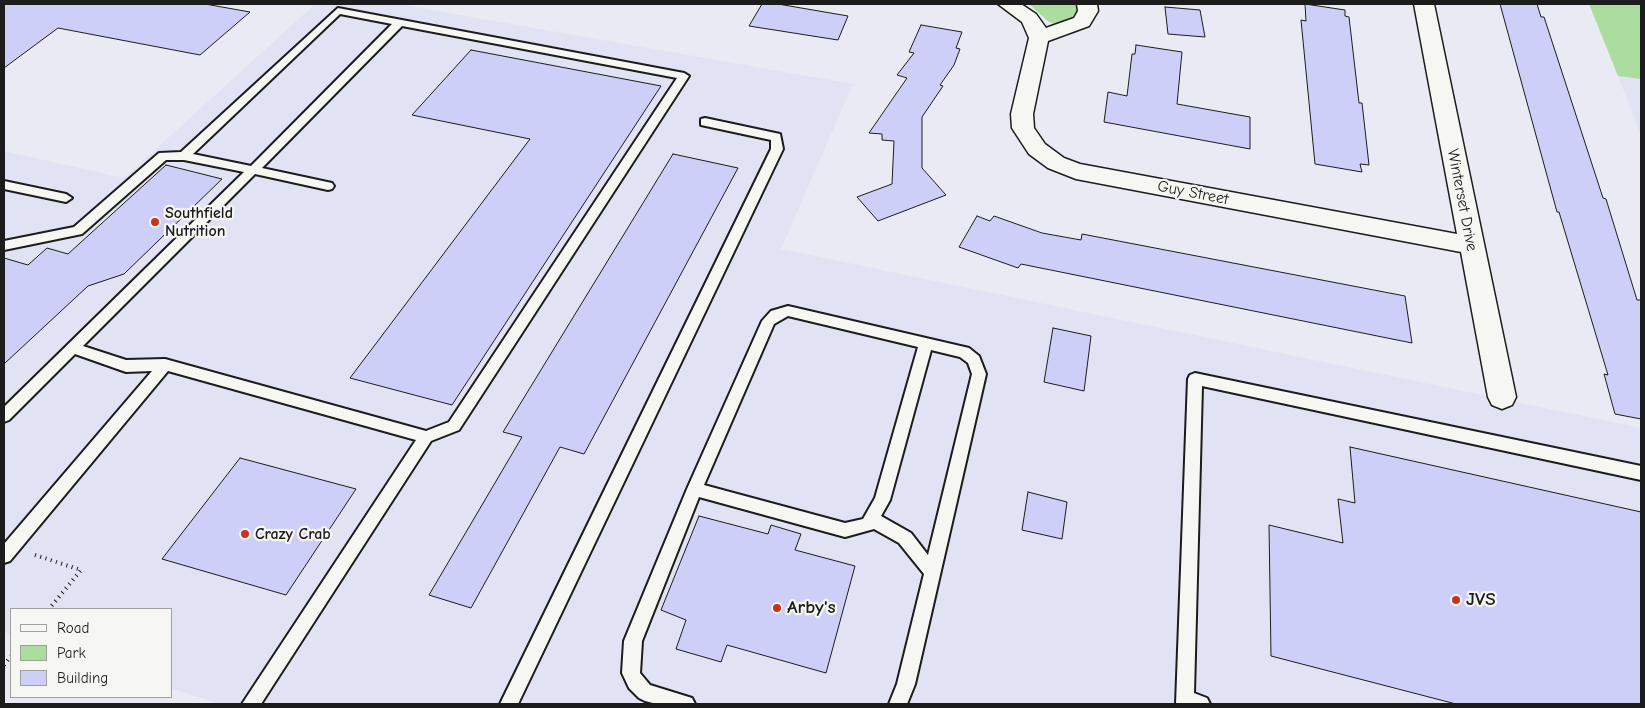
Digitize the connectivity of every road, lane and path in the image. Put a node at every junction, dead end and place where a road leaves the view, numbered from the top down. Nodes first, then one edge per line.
1 (1008, 4) edge
2 (1087, 4) edge
3 (1424, 4) edge
4 (399, 23) junction
5 (1039, 38) junction
6 (705, 122) dead end
7 (184, 156) junction
8 (253, 170) junction
9 (4, 185) edge
10 (328, 186) dead end
11 (66, 198) dead end
12 (4, 245) edge
13 (1470, 245) junction
14 (926, 344) junction
15 (73, 348) junction
16 (164, 365) junction
17 (1502, 397) dead end
18 (4, 416) edge
19 (426, 437) junction
20 (1641, 473) edge
21 (695, 489) junction
22 (872, 518) junction
23 (31, 553) dead end
24 (4, 556) edge
25 (931, 571) junction
26 (50, 608) edge
27 (1190, 703) edge
28 (251, 704) edge
29 (509, 704) edge
30 (686, 704) edge
31 (898, 704) edge

1 - 5 street
2 - 5 street
3 - 13 street, Winterset Drive
4 - 7 lane
4 - 8 lane
4 - 19 lane
5 - 13 street, Guy Street
6 - 29 lane
7 - 8 lane
7 - 12 lane
8 - 10 lane
8 - 15 lane
9 - 11 lane
13 - 17 street, Winterset Drive
14 - 21 lane
14 - 22 lane
14 - 25 lane
15 - 16 lane
15 - 18 lane
16 - 19 lane
16 - 24 lane
19 - 28 lane
20 - 27 lane
21 - 22 lane
21 - 30 lane
22 - 25 lane
23 - 26 path
25 - 31 lane

